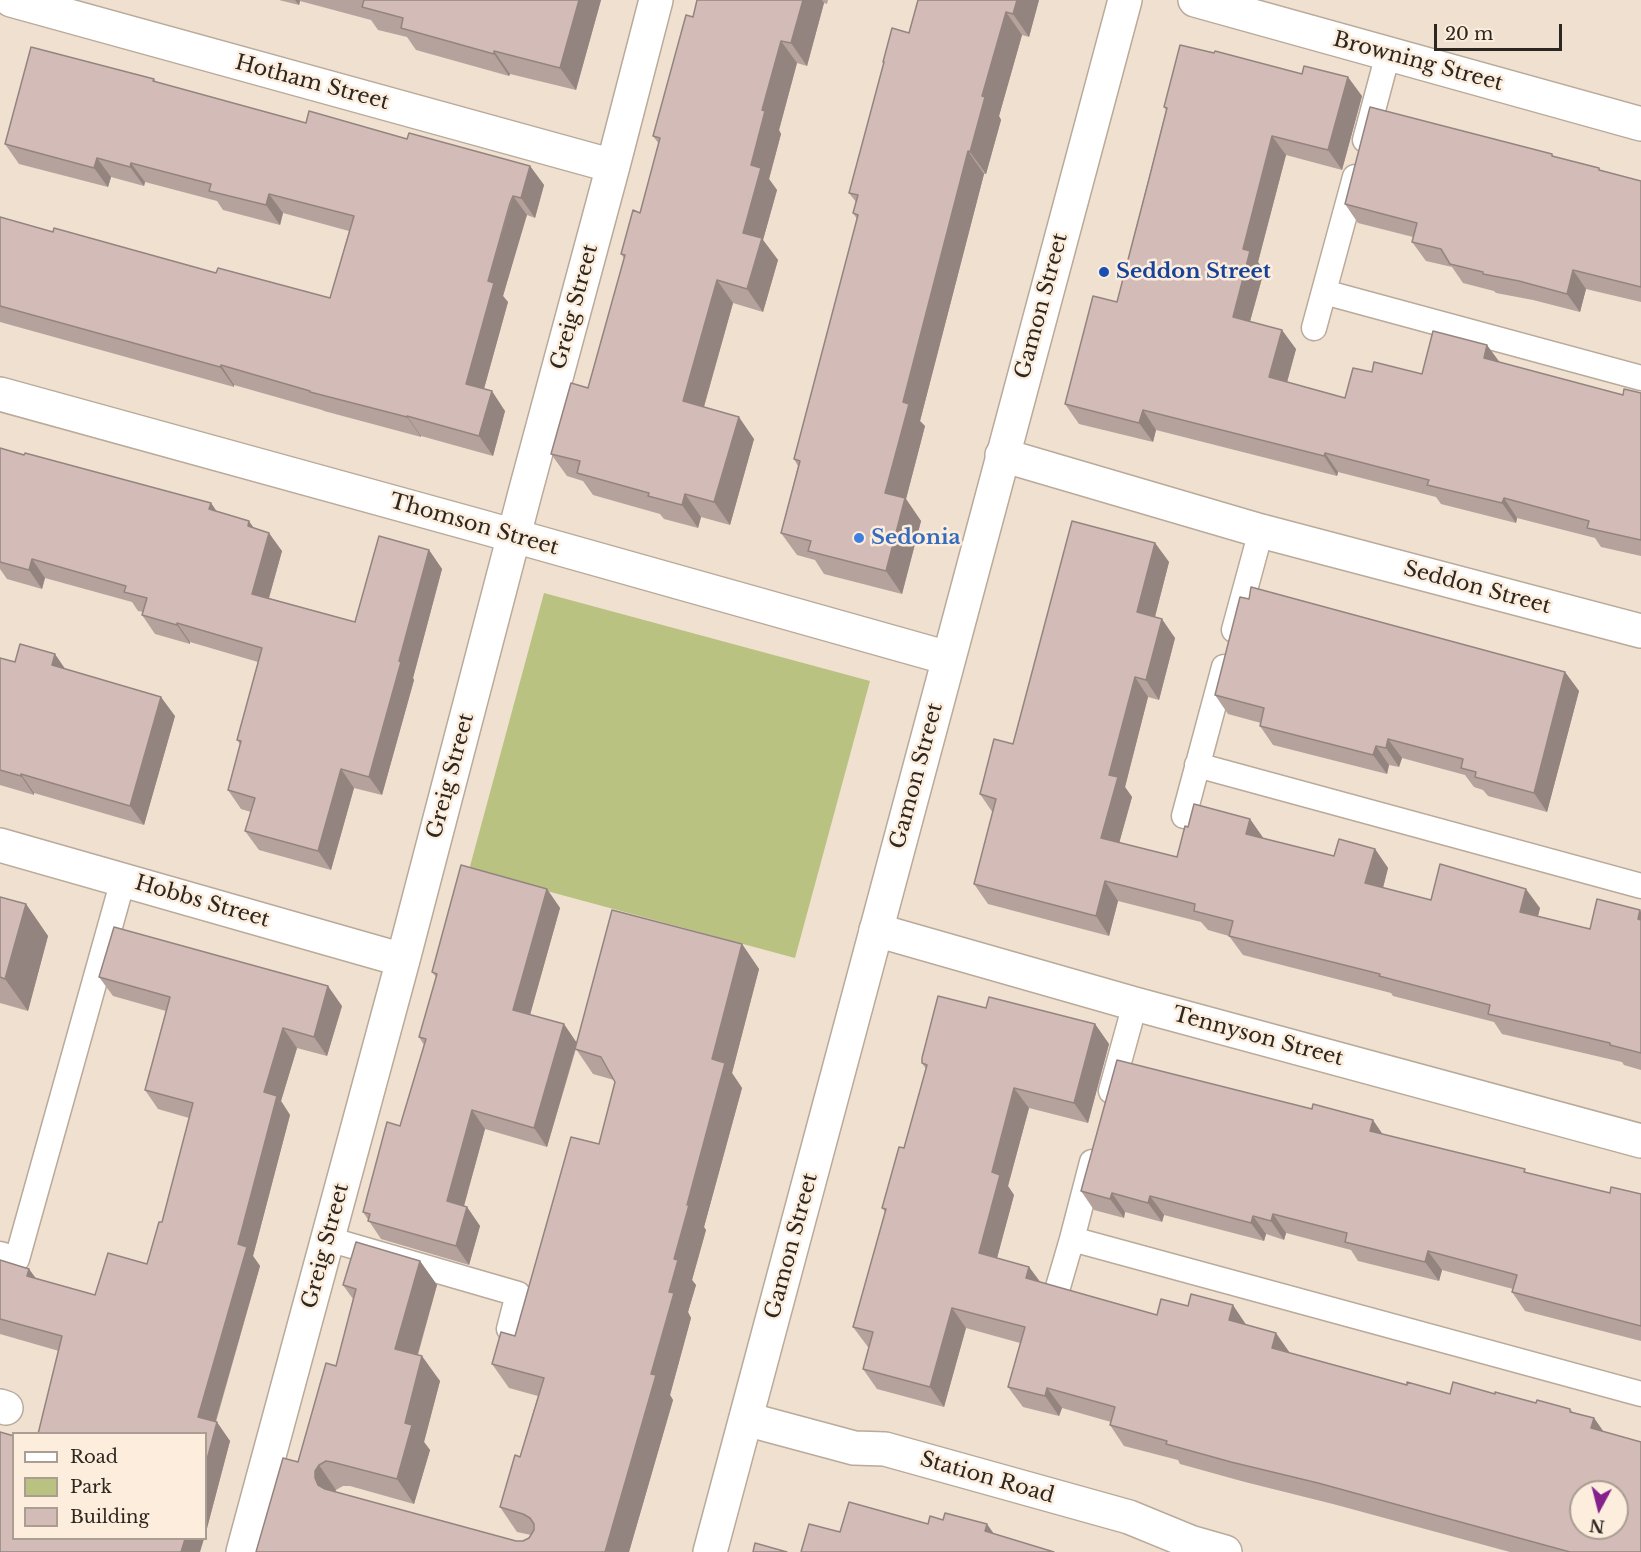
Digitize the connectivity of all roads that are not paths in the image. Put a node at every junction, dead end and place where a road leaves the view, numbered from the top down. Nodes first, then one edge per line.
1 (11, 0) edge
2 (656, 0) edge
3 (1125, 0) edge
4 (1195, 0) edge
5 (1388, 54) junction
6 (1641, 124) edge
7 (613, 166) junction
8 (1324, 292) junction
9 (1314, 328) dead end
10 (1641, 378) edge
11 (0, 394) edge
12 (1002, 455) junction
13 (1261, 531) junction
14 (514, 536) junction
15 (1641, 632) edge
16 (948, 657) junction
17 (1197, 765) junction
18 (1184, 816) dead end
19 (0, 845) edge
20 (123, 880) junction
21 (1641, 886) edge
22 (876, 930) junction
23 (404, 960) junction
24 (1135, 1004) junction
25 (1641, 1142) edge
26 (328, 1239) junction
27 (1072, 1239) junction
28 (0, 1254) edge
29 (1058, 1287) edge
30 (509, 1329) dead end
31 (1641, 1394) edge
32 (746, 1419) junction
33 (243, 1552) edge
34 (710, 1552) edge
35 (1225, 1552) edge

1 - 7 street, Hotham Street
2 - 7 street, Greig Street
3 - 12 street, Gamon Street
4 - 5 street, Browning Street
5 - 6 street, Browning Street
5 - 8 lane
7 - 14 street, Greig Street
8 - 9 lane
8 - 10 lane
11 - 14 street, Thomson Street
12 - 13 street, Seddon Street
12 - 16 street, Gamon Street
13 - 15 street, Seddon Street
13 - 17 lane
14 - 16 street, Thomson Street
14 - 23 street, Greig Street
16 - 22 street, Gamon Street
17 - 18 lane
17 - 21 lane
19 - 20 street, Hobbs Street
20 - 23 street, Hobbs Street
20 - 28 lane
22 - 24 street, Tennyson Street
22 - 32 street, Gamon Street
23 - 26 street, Greig Street
24 - 25 street, Tennyson Street
24 - 27 lane
26 - 30 lane
26 - 33 street, Greig Street
27 - 29 lane
27 - 31 lane
32 - 34 street, Gamon Street
32 - 35 street, Station Road

